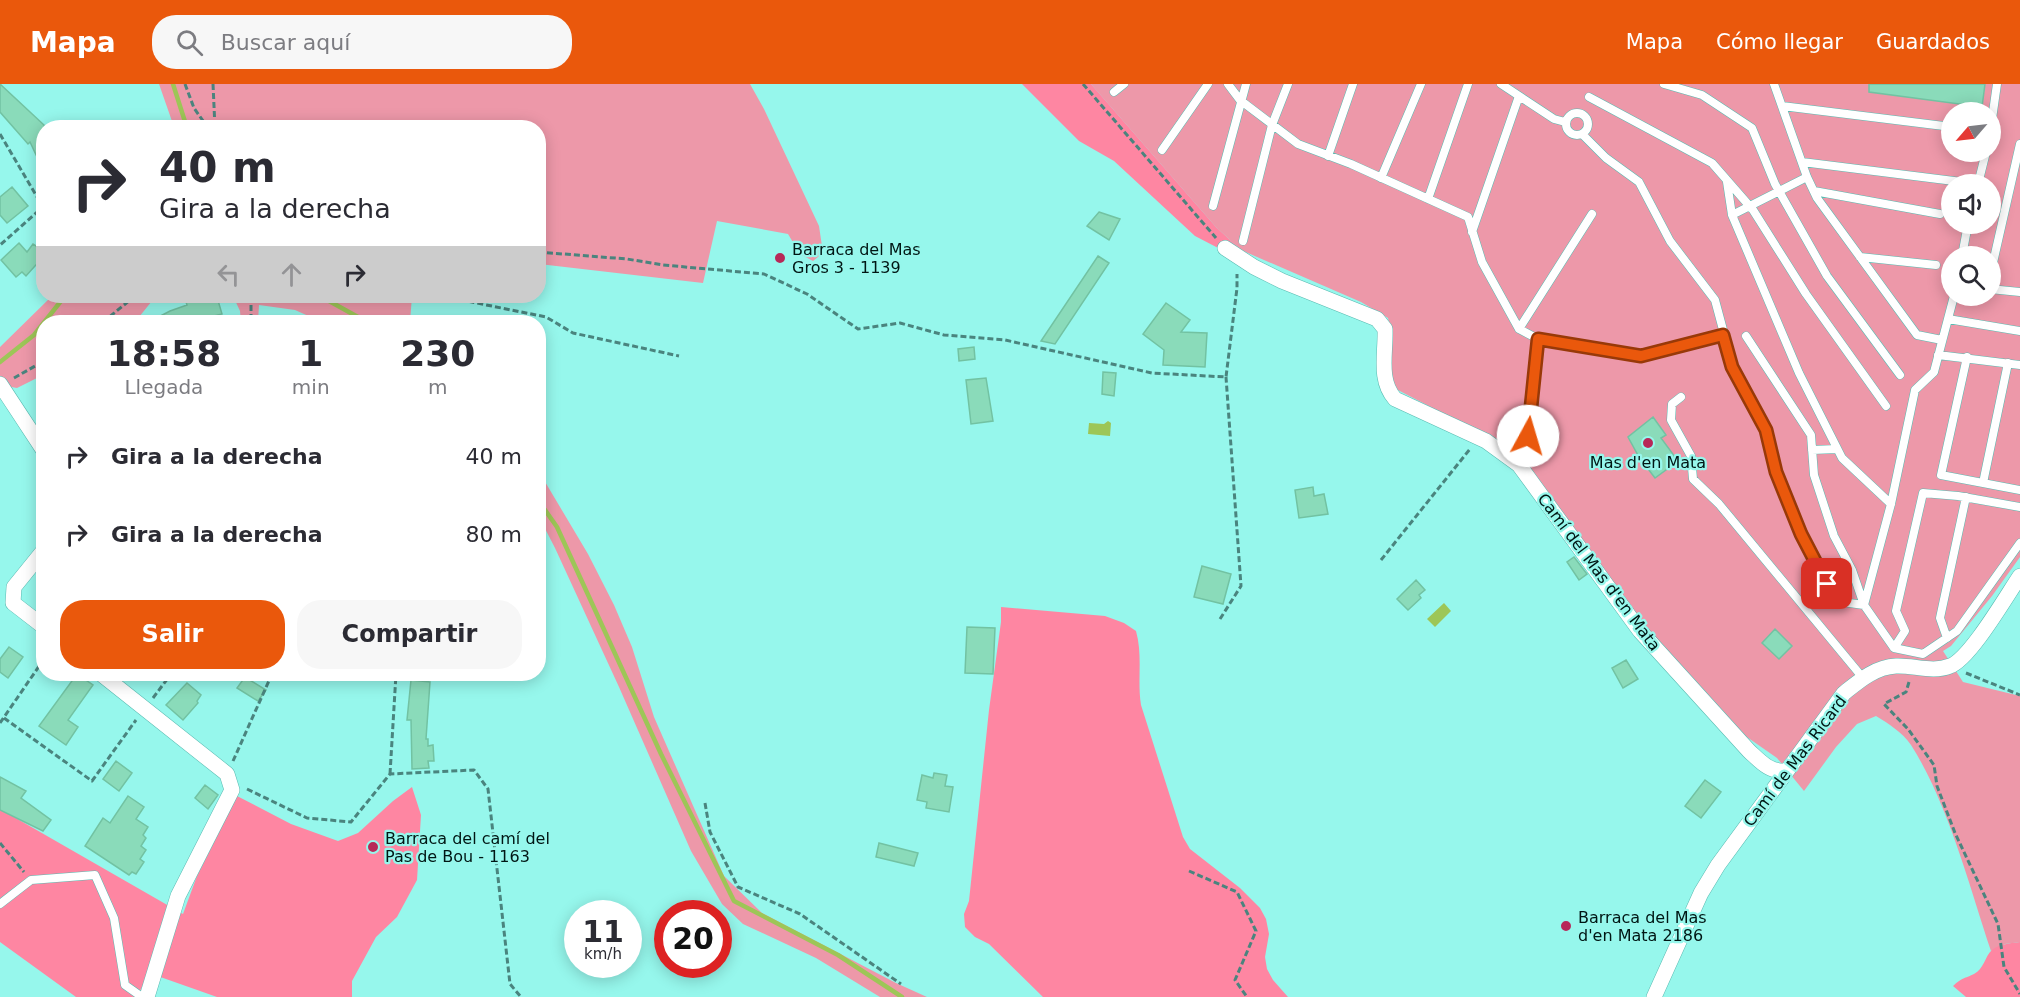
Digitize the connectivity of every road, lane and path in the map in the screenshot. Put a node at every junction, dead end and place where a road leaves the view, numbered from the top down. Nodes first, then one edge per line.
1 (185, 84) edge
2 (213, 84) edge
3 (1083, 84) edge
4 (1124, 84) edge
5 (1208, 84) edge
6 (1228, 84) edge
7 (1246, 84) edge
8 (1288, 84) edge
9 (1353, 84) edge
10 (1421, 84) edge
11 (1468, 84) edge
12 (1501, 84) edge
13 (1664, 84) edge
14 (1774, 84) edge
15 (1997, 84) edge
16 (1114, 92) dead end
17 (1519, 96) junction
18 (1589, 97) dead end
19 (1240, 100) junction
20 (1995, 102) edge
21 (1782, 106) junction
22 (202, 120) edge
23 (215, 120) edge
24 (1565, 123) junction
25 (1272, 125) junction
26 (1941, 126) edge
27 (0, 134) edge
28 (1583, 135) junction
29 (4, 139) junction
30 (0, 143) edge
31 (2020, 144) edge
32 (1162, 150) dead end
33 (1329, 156) junction
34 (1802, 162) junction
35 (1807, 177) junction
36 (1381, 178) junction
37 (1941, 179) edge
38 (1727, 180) junction
39 (1779, 190) junction
40 (1814, 191) junction
41 (36, 195) edge
42 (1428, 199) junction
43 (1213, 206) dead end
44 (1749, 206) junction
45 (36, 213) edge
46 (1592, 214) dead end
47 (1940, 214) dead end
48 (1732, 215) junction
49 (1473, 232) junction
50 (0, 245) edge
51 (1997, 246) edge
52 (1235, 248) junction
53 (546, 253) edge
54 (1860, 257) junction
55 (1936, 266) dead end
56 (2001, 290) edge
57 (2020, 292) edge
58 (126, 303) edge
59 (477, 303) edge
60 (1951, 306) edge
61 (112, 315) edge
62 (536, 315) edge
63 (546, 317) edge
64 (1948, 319) junction
65 (1519, 329) junction
66 (2020, 331) edge
67 (1723, 335) junction
68 (1746, 336) dead end
69 (1538, 339) junction
70 (1942, 340) junction
71 (1938, 355) junction
72 (679, 356) dead end
73 (1967, 357) junction
74 (2008, 363) junction
75 (36, 365) edge
76 (2020, 365) edge
77 (1900, 375) dead end
78 (1226, 377) junction
79 (0, 385) edge
80 (1681, 397) dead end
81 (1886, 406) dead end
82 (1528, 436) dead end
83 (1479, 438) junction
84 (36, 439) edge
85 (1837, 449) junction
86 (1812, 450) junction
87 (1983, 483) junction
88 (2020, 490) edge
89 (1966, 497) junction
90 (1891, 504) junction
91 (2020, 507) edge
92 (2020, 543) edge
93 (36, 560) edge
94 (1381, 560) dead end
95 (2020, 576) edge
96 (1864, 605) junction
97 (1220, 619) dead end
98 (36, 621) edge
99 (1947, 638) junction
100 (1894, 648) junction
101 (1951, 666) junction
102 (1912, 668) junction
103 (36, 671) edge
104 (1863, 678) junction
105 (110, 681) edge
106 (166, 681) edge
107 (269, 681) edge
108 (396, 681) edge
109 (2020, 695) edge
110 (145, 708) junction
111 (4, 718) junction
112 (0, 723) edge
113 (1786, 771) junction
114 (390, 774) junction
115 (230, 781) junction
116 (705, 803) dead end
117 (0, 843) edge
118 (1189, 872) dead end
119 (32, 880) junction
120 (0, 904) edge
121 (901, 984) dead end
122 (2020, 994) edge
123 (141, 997) edge
124 (147, 997) edge
125 (521, 997) edge
126 (1247, 997) edge
127 (1654, 997) edge

1 - 22 path
2 - 23 path
3 - 52 path
4 - 16 lane
5 - 32 lane
6 - 19 lane
7 - 19 lane
8 - 25 lane
9 - 33 lane
10 - 36 lane
11 - 42 lane
12 - 17 lane
13 - 39 lane
14 - 21 lane
15 - 20 lane
17 - 24 lane
17 - 49 lane
18 - 38 lane
19 - 25 lane
19 - 43 lane
21 - 26 lane
21 - 34 lane
24 - 28 lane
24 - 28 lane
25 - 33 lane
25 - 52 lane
27 - 29 path
28 - 67 lane
29 - 30 path
29 - 41 path
31 - 51 lane
33 - 36 lane
34 - 35 lane
34 - 37 lane
35 - 39 lane
35 - 40 lane
36 - 42 lane
38 - 44 lane
38 - 48 lane
39 - 44 lane
39 - 77 lane
40 - 47 lane
40 - 54 lane
42 - 49 lane
44 - 48 lane
44 - 81 lane
45 - 50 path
46 - 65 lane
48 - 85 lane
49 - 65 lane
52 - 78 path
52 - 83 street, Camí del Mas d'en Mata
53 - 78 path
54 - 55 lane
54 - 70 lane
56 - 57 lane
58 - 61 path
59 - 62 path
60 - 64 lane
63 - 72 path
64 - 66 lane
64 - 70 lane
65 - 69 lane
67 - 69 lane
67 - 96 lane
68 - 86 lane
69 - 82 lane
70 - 71 lane
71 - 73 lane
71 - 90 lane
73 - 74 lane
73 - 87 lane
74 - 76 lane
74 - 87 lane
75 - 79 path
78 - 97 path
79 - 84 street
80 - 104 lane
83 - 94 path
83 - 113 street, Camí del Mas d'en Mata
85 - 86 lane
85 - 90 lane
86 - 96 lane
87 - 88 lane
89 - 91 lane
89 - 99 lane
89 - 100 lane
90 - 96 lane
92 - 99 lane
93 - 98 street
95 - 101 street
96 - 100 lane
99 - 100 lane
101 - 102 street, Camí de Mas Ricard
101 - 109 path
102 - 104 street, Camí de Mas Ricard
102 - 122 path
103 - 111 path
104 - 113 street, Camí de Mas Ricard
105 - 110 street
106 - 110 path
107 - 115 path
108 - 114 path
110 - 111 path
110 - 115 street
111 - 112 path
113 - 127 street, Camí de Mas Ricard
114 - 115 path
114 - 125 path
115 - 124 street
116 - 121 path
117 - 119 path
118 - 126 path
119 - 120 lane
119 - 123 lane

